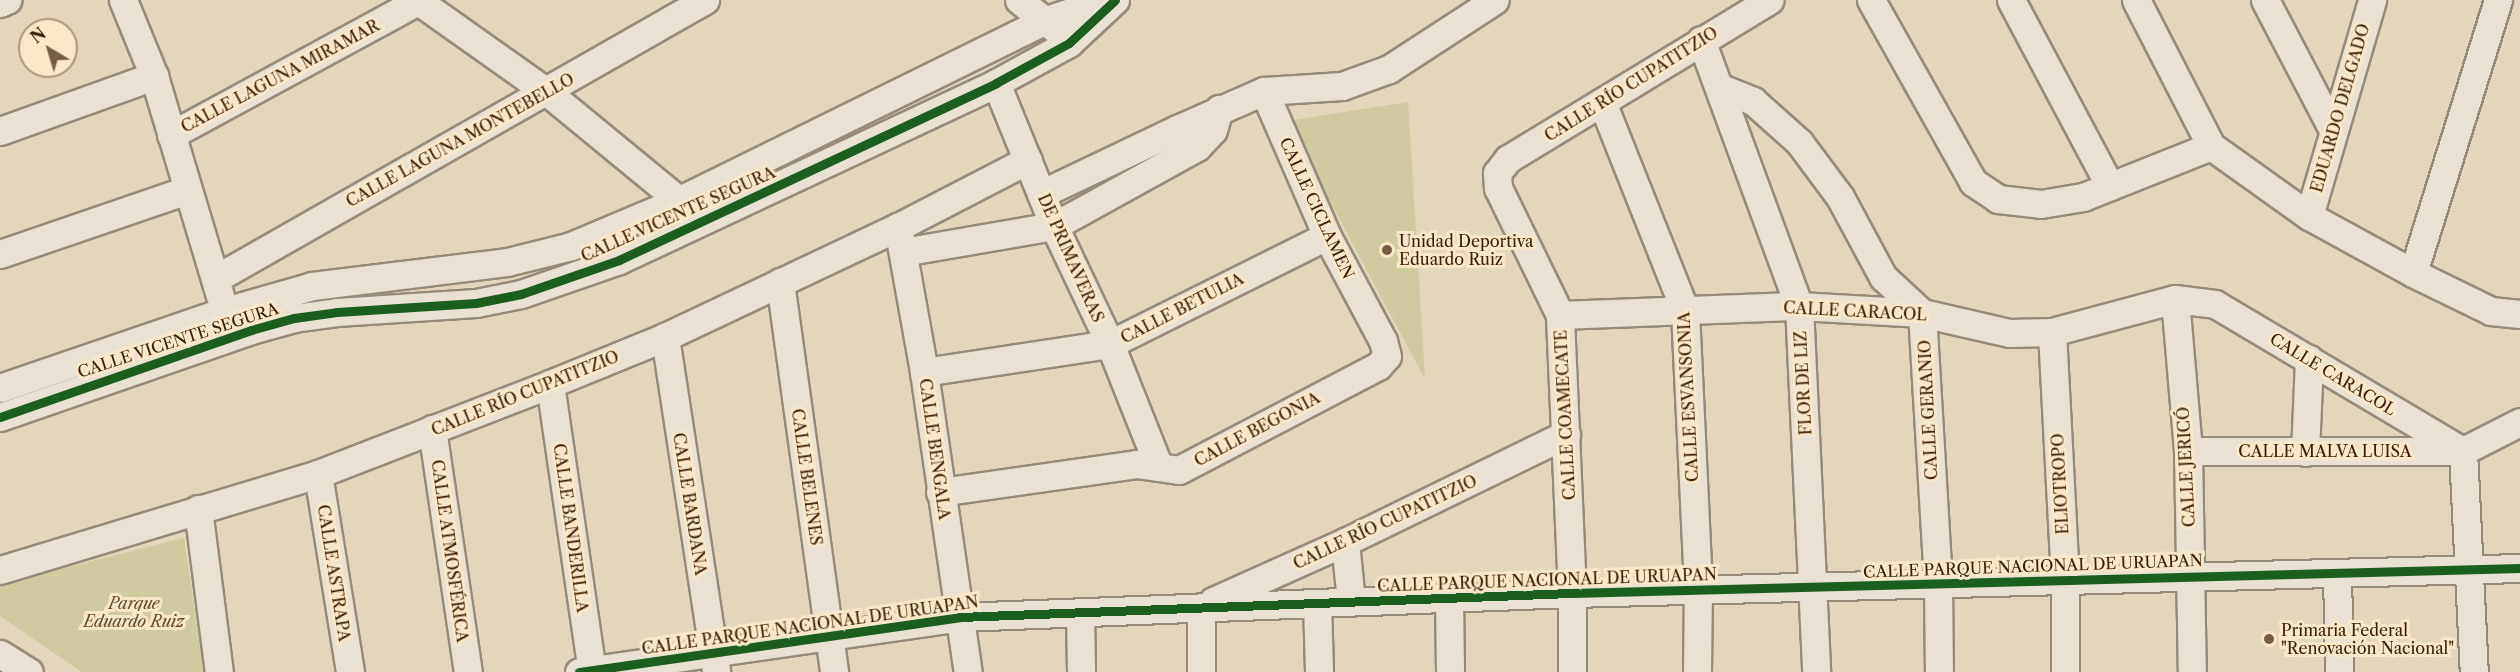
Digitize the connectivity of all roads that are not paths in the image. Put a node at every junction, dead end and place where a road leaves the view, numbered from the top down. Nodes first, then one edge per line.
1 (7, 0) edge
2 (123, 0) edge
3 (419, 0) edge
4 (705, 0) edge
5 (1019, 0) edge
6 (1107, 0) edge
7 (1115, 0) edge
8 (1495, 0) edge
9 (1770, 0) edge
10 (1871, 0) edge
11 (2011, 0) edge
12 (2136, 0) edge
13 (2265, 0) edge
14 (2372, 0) edge
15 (2498, 0) edge
16 (2505, 0) edge
17 (0, 3) edge
18 (2520, 4) edge
19 (1466, 9) edge
20 (1046, 20) junction
21 (1701, 40) junction
22 (1069, 43) junction
23 (154, 76) junction
24 (996, 82) junction
25 (1721, 88) junction
26 (1264, 91) junction
27 (547, 92) junction
28 (1602, 102) junction
29 (1219, 109) junction
30 (2333, 130) junction
31 (0, 131) edge
32 (171, 135) junction
33 (2211, 146) junction
34 (1028, 160) junction
35 (1497, 173) joint
36 (2110, 186) junction
37 (187, 189) junction
38 (1041, 194) junction
39 (680, 200) junction
40 (2309, 216) junction
41 (703, 220) junction
42 (1054, 226) junction
43 (1327, 236) junction
44 (901, 239) junction
45 (0, 254) edge
46 (2413, 273) junction
47 (215, 279) junction
48 (780, 282) junction
49 (2175, 299) junction
50 (1799, 306) junction
51 (278, 309) junction
52 (225, 311) junction
53 (1685, 311) junction
54 (1922, 313) junction
55 (2520, 314) edge
56 (1560, 315) junction
57 (2052, 332) junction
58 (665, 337) junction
59 (1110, 344) junction
60 (1387, 356) joint
61 (2309, 359) junction
62 (924, 372) junction
63 (550, 384) junction
64 (0, 388) edge
65 (0, 417) edge
66 (2520, 422) edge
67 (432, 429) junction
68 (1566, 434) junction
69 (2188, 451) junction
70 (2463, 451) junction
71 (2305, 452) junction
72 (1159, 467) junction
73 (318, 474) junction
74 (940, 492) junction
75 (198, 509) junction
76 (1345, 542) junction
77 (2520, 568) edge
78 (2469, 569) junction
79 (0, 570) edge
80 (2337, 573) junction
81 (2190, 576) junction
82 (2065, 580) junction
83 (1938, 583) junction
84 (1814, 586) junction
85 (1698, 589) junction
86 (1572, 593) junction
87 (1449, 598) junction
88 (1351, 601) junction
89 (1317, 603) junction
90 (1201, 607) junction
91 (1080, 613) junction
92 (960, 617) junction
93 (828, 636) junction
94 (0, 654) edge
95 (714, 662) edge
96 (588, 671) edge
97 (29, 672) edge
98 (219, 672) edge
99 (350, 672) edge
100 (468, 672) edge
101 (834, 672) edge
102 (968, 672) edge
103 (1081, 672) edge
104 (1201, 672) edge
105 (1319, 672) edge
106 (1450, 672) edge
107 (1572, 672) edge
108 (1697, 672) edge
109 (1816, 672) edge
110 (1939, 672) edge
111 (2065, 672) edge
112 (2192, 672) edge
113 (2339, 672) edge
114 (2474, 672) edge

1 - 17 street
2 - 23 street
3 - 27 street
3 - 32 street, CALLE LAGUNA MIRAMAR
4 - 27 street, CALLE LAGUNA MONTEBELLO
5 - 20 street
6 - 20 street, CALLE VICENTE SEGURA
7 - 22 street, CALLE VICENTE SEGURA
8 - 19 street
9 - 21 street, CALLE RÍO CUPATITZIO
10 - 36 street
11 - 36 street
12 - 33 street
13 - 30 street
14 - 30 street, EDUARDO DELGADO
15 - 46 street
16 - 18 street
19 - 26 street
20 - 22 street
20 - 39 street, CALLE VICENTE SEGURA
21 - 25 street, FLOR DE LIZ
21 - 28 street, CALLE RÍO CUPATITZIO
22 - 24 street, CALLE VICENTE SEGURA
23 - 31 street
23 - 32 street
24 - 34 street, DE PRIMAVERAS
24 - 41 street, CALLE VICENTE SEGURA
25 - 50 street, FLOR DE LIZ
25 - 54 street
26 - 29 street
26 - 43 street, CALLE CICLAMEN
27 - 39 street
27 - 47 street, CALLE LAGUNA MONTEBELLO
28 - 35 street, CALLE RÍO CUPATITZIO
28 - 53 street, CALLE ESVANSONIA
29 - 38 street
29 - 42 street
30 - 40 street, EDUARDO DELGADO
32 - 37 street
33 - 36 street
33 - 40 street
34 - 38 street, DE PRIMAVERAS
34 - 44 street, CALLE RÍO CUPATITZIO
35 - 56 street, CALLE COAMECATE
37 - 45 street
37 - 47 street
38 - 42 street, DE PRIMAVERAS
39 - 41 street
39 - 51 street, CALLE VICENTE SEGURA
40 - 46 street
41 - 51 street, CALLE VICENTE SEGURA
42 - 44 street
42 - 59 street, DE PRIMAVERAS
43 - 59 street, CALLE BETULIA
43 - 60 street, CALLE CICLAMEN
44 - 48 street, CALLE RÍO CUPATITZIO
44 - 62 street, CALLE BENGALA
46 - 55 street
47 - 52 street
48 - 58 street, CALLE RÍO CUPATITZIO
48 - 93 street, CALLE BELENES
49 - 57 street, CALLE CARACOL
49 - 61 street, CALLE CARACOL
49 - 69 street, CALLE JERICÓ
50 - 53 street, CALLE CARACOL
50 - 54 street, CALLE CARACOL
50 - 84 street, FLOR DE LIZ
51 - 52 street, CALLE VICENTE SEGURA
51 - 65 street, CALLE VICENTE SEGURA
52 - 64 street, CALLE VICENTE SEGURA
53 - 56 street, CALLE CARACOL
53 - 85 street, CALLE ESVANSONIA
54 - 57 street, CALLE CARACOL
54 - 83 street, CALLE GERANIO
56 - 68 street, CALLE COAMECATE
57 - 82 street, ELIOTROPO
58 - 63 street, CALLE RÍO CUPATITZIO
58 - 95 street, CALLE BARDANA
59 - 62 street, CALLE BETULIA
59 - 72 street, DE PRIMAVERAS
60 - 72 street, CALLE BEGONIA
61 - 70 street, CALLE CARACOL
61 - 71 street
62 - 74 street, CALLE BENGALA
63 - 67 street, CALLE RÍO CUPATITZIO
63 - 96 street, CALLE BANDERILLA
66 - 70 street
67 - 73 street, CALLE RÍO CUPATITZIO
67 - 100 street, CALLE ATMOSFÉRICA
68 - 76 street, CALLE RÍO CUPATITZIO
68 - 86 street, CALLE COAMECATE
69 - 71 street, CALLE MALVA LUISA
69 - 81 street, CALLE JERICÓ
70 - 71 street, CALLE MALVA LUISA
70 - 78 street
72 - 74 street, CALLE BEGONIA
73 - 75 street, CALLE RÍO CUPATITZIO
73 - 99 street, CALLE ASTRAPA
74 - 92 street, CALLE BENGALA
75 - 79 street, CALLE RÍO CUPATITZIO
75 - 98 street
76 - 88 street
76 - 90 street, CALLE RÍO CUPATITZIO
77 - 78 street, CALLE PARQUE NACIONAL DE URUAPAN
78 - 80 street, CALLE PARQUE NACIONAL DE URUAPAN
78 - 114 street
80 - 81 street, CALLE PARQUE NACIONAL DE URUAPAN
80 - 113 street
81 - 82 street, CALLE PARQUE NACIONAL DE URUAPAN
81 - 112 street, CALLE JERICÓ
82 - 83 street, CALLE PARQUE NACIONAL DE URUAPAN
82 - 111 street, ELIOTROPO
83 - 84 street, CALLE PARQUE NACIONAL DE URUAPAN
83 - 110 street, CALLE GERANIO
84 - 85 street, CALLE PARQUE NACIONAL DE URUAPAN
84 - 109 street, FLOR DE LIZ
85 - 86 street, CALLE PARQUE NACIONAL DE URUAPAN
85 - 108 street, CALLE ESVANSONIA
86 - 87 street, CALLE PARQUE NACIONAL DE URUAPAN
86 - 107 street, CALLE COAMECATE
87 - 88 street, CALLE PARQUE NACIONAL DE URUAPAN
87 - 106 street
88 - 89 street, CALLE PARQUE NACIONAL DE URUAPAN
89 - 90 street, CALLE PARQUE NACIONAL DE URUAPAN
89 - 105 street
90 - 91 street, CALLE PARQUE NACIONAL DE URUAPAN
90 - 104 street
91 - 92 street, CALLE PARQUE NACIONAL DE URUAPAN
91 - 103 street
92 - 93 street, CALLE PARQUE NACIONAL DE URUAPAN
92 - 102 street, CALLE BENGALA
93 - 95 street, CALLE PARQUE NACIONAL DE URUAPAN
93 - 101 street, CALLE BELENES
94 - 97 street
95 - 96 street, CALLE PARQUE NACIONAL DE URUAPAN

